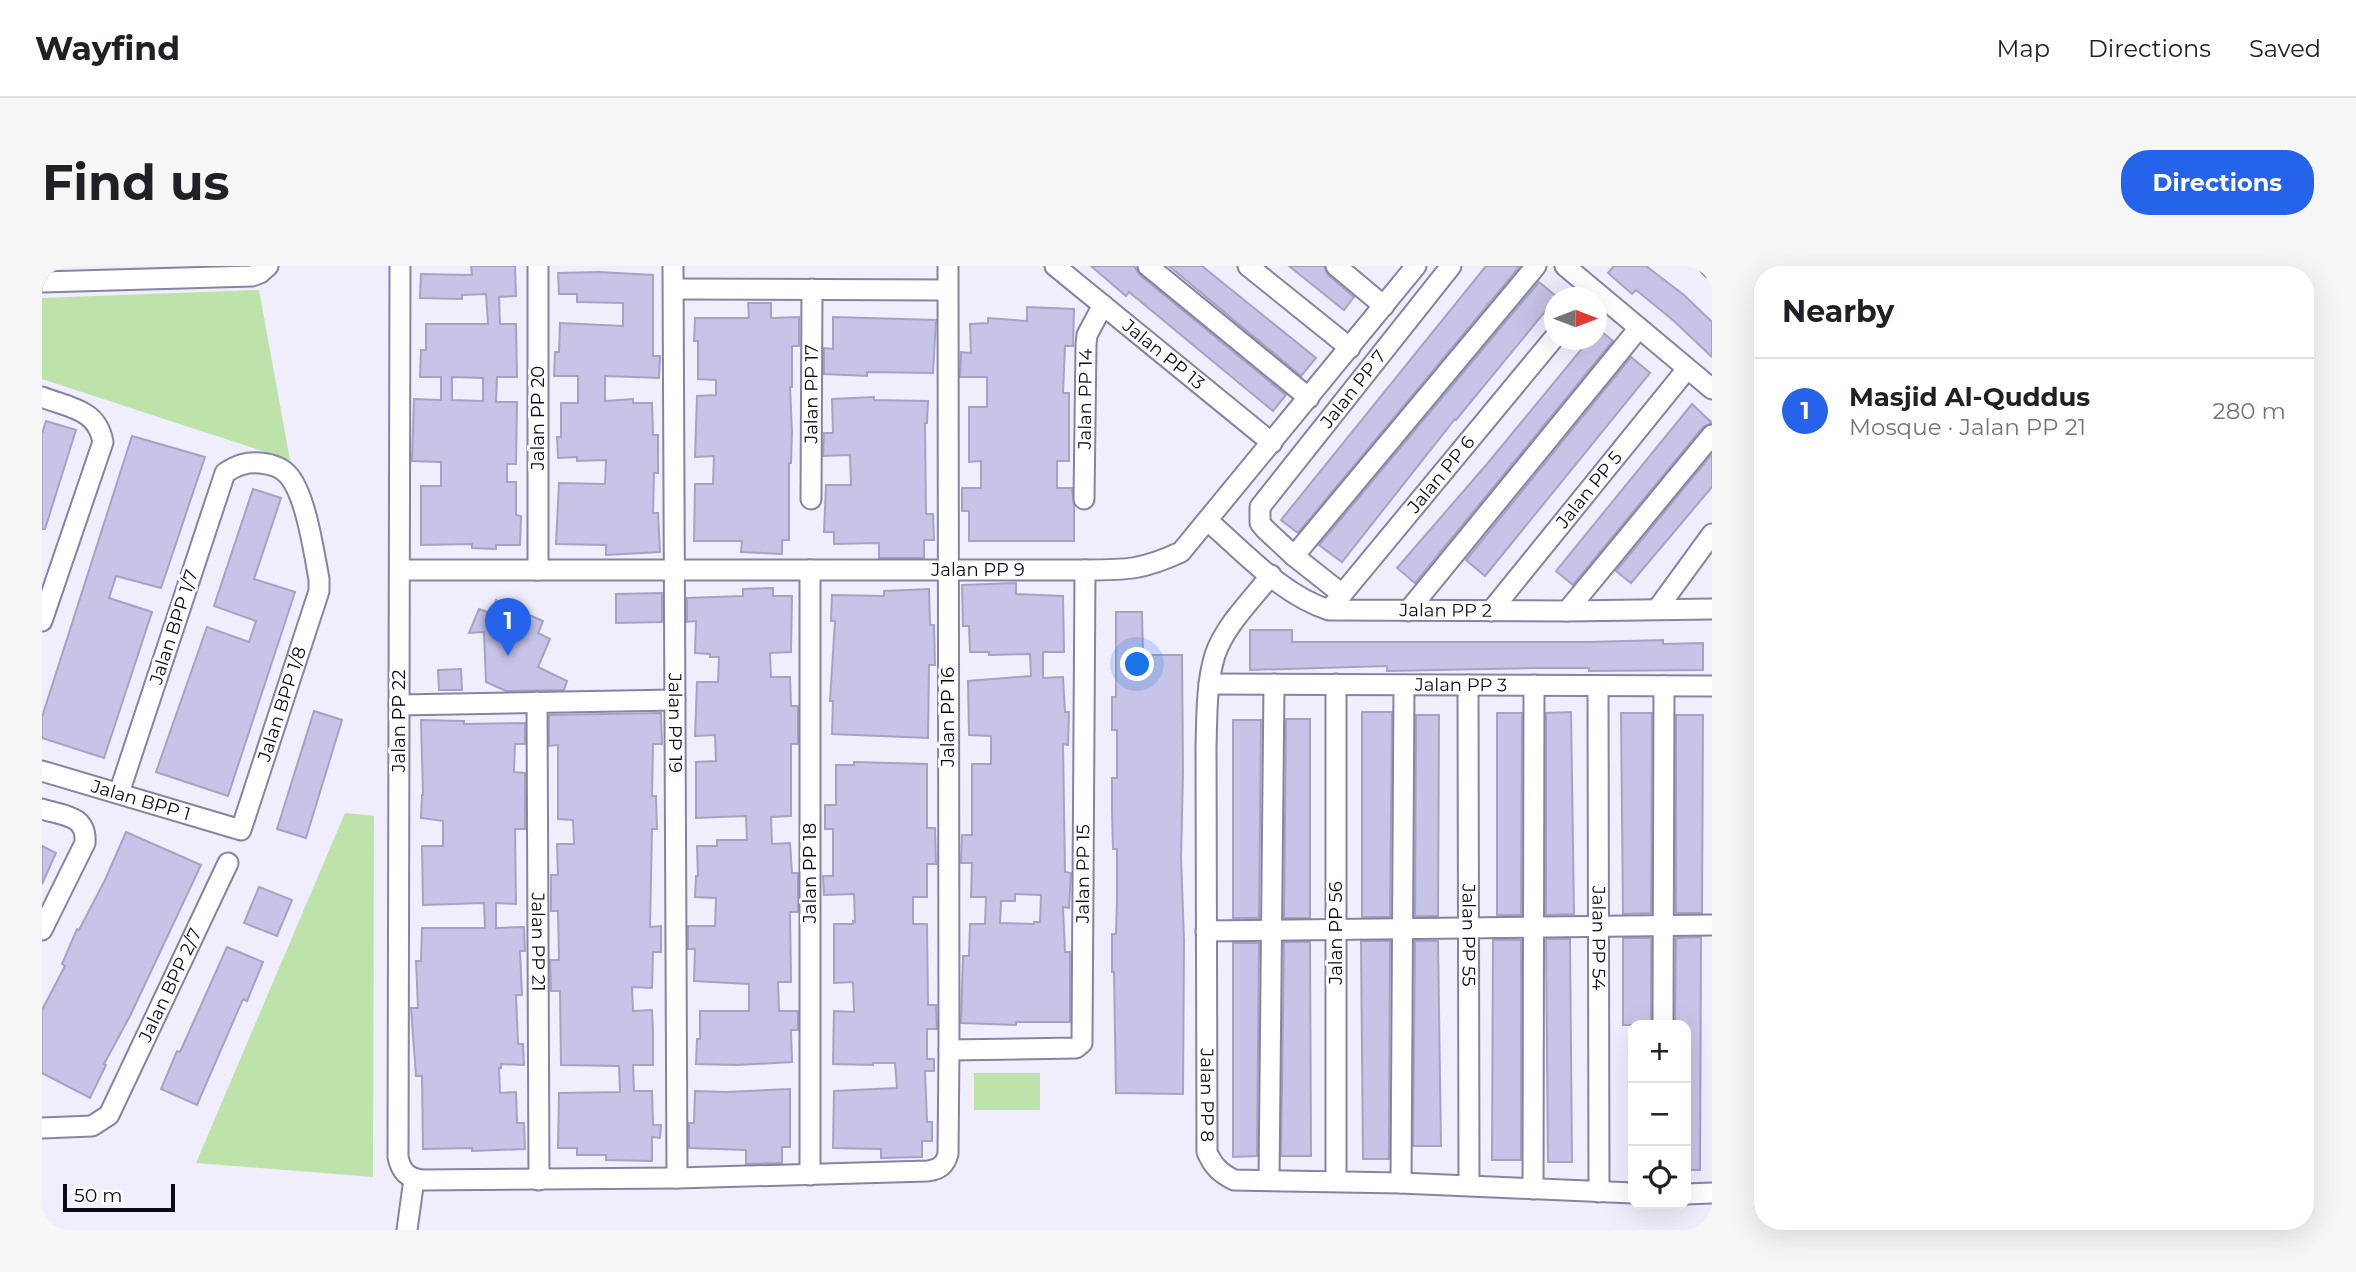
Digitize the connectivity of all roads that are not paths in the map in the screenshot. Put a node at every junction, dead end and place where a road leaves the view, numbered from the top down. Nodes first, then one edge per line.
1 (400, 266) edge
2 (538, 266) edge
3 (673, 266) edge
4 (948, 266) edge
5 (1055, 266) edge
6 (1147, 266) edge
7 (1248, 266) edge
8 (1336, 266) edge
9 (1416, 266) edge
10 (1451, 266) edge
11 (1536, 266) edge
12 (1565, 266) edge
13 (267, 267) edge
14 (143, 272) edge
15 (42, 282) edge
16 (1584, 287) edge
17 (674, 289) junction
18 (812, 289) junction
19 (946, 290) junction
20 (1103, 305) junction
21 (1607, 305) edge
22 (1384, 306) junction
23 (1639, 328) junction
24 (1350, 348) junction
25 (1545, 350) edge
26 (1687, 369) junction
27 (1712, 389) edge
28 (42, 397) edge
29 (1309, 398) junction
30 (1712, 435) edge
31 (1272, 443) junction
32 (811, 499) dead end
33 (1084, 499) dead end
34 (1208, 521) junction
35 (1712, 534) edge
36 (1294, 556) junction
37 (400, 570) junction
38 (538, 570) junction
39 (676, 570) junction
40 (810, 570) junction
41 (947, 570) junction
42 (1085, 570) junction
43 (1271, 575) junction
44 (319, 579) joint
45 (1342, 594) junction
46 (1658, 608) junction
47 (1712, 609) edge
48 (1329, 610) junction
49 (1408, 611) junction
50 (1491, 611) junction
51 (1567, 611) junction
52 (42, 621) edge
53 (1209, 684) junction
54 (1274, 684) junction
55 (1336, 684) junction
56 (1405, 685) junction
57 (1468, 685) junction
58 (1534, 685) junction
59 (1598, 686) junction
60 (1664, 686) junction
61 (1712, 686) edge
62 (675, 700) junction
63 (537, 702) junction
64 (398, 705) junction
65 (42, 771) edge
66 (119, 793) junction
67 (42, 809) edge
68 (242, 830) joint
69 (228, 863) dead end
70 (1663, 925) junction
71 (1712, 925) edge
72 (1598, 926) junction
73 (1532, 927) junction
74 (1469, 928) junction
75 (1336, 929) junction
76 (1403, 929) junction
77 (42, 930) edge
78 (1273, 930) junction
79 (1206, 931) junction
80 (1663, 1020) edge
81 (949, 1051) junction
82 (42, 1128) edge
83 (810, 1175) junction
84 (410, 1177) junction
85 (677, 1178) junction
86 (539, 1180) junction
87 (1269, 1180) junction
88 (1336, 1181) junction
89 (1401, 1183) junction
90 (1469, 1185) junction
91 (1532, 1189) junction
92 (1599, 1192) junction
93 (1628, 1193) edge
94 (1712, 1193) edge
95 (1691, 1194) edge
96 (407, 1230) edge

1 - 37 street, Jalan PP 22
2 - 38 street, Jalan PP 20
3 - 17 street, Jalan PP 19
4 - 19 street, Jalan PP 16
5 - 20 street, Jalan PP 13
6 - 29 street
7 - 24 street
8 - 22 street
9 - 22 street, Jalan PP 9
10 - 36 street, Jalan PP 7
11 - 36 street
12 - 16 street
13 - 14 street
14 - 15 street
17 - 18 street
17 - 39 street, Jalan PP 19
18 - 19 street
18 - 32 street, Jalan PP 17
19 - 41 street, Jalan PP 16
20 - 31 street, Jalan PP 13
20 - 33 street, Jalan PP 14
21 - 23 street
22 - 24 street, Jalan PP 9
23 - 26 street
23 - 49 street
24 - 29 street, Jalan PP 9
25 - 45 street, Jalan PP 6
26 - 27 street
26 - 50 street, Jalan PP 5
28 - 52 street
29 - 31 street, Jalan PP 9
30 - 51 street
31 - 34 street, Jalan PP 9
34 - 42 street, Jalan PP 9
34 - 43 street, Jalan PP 2
35 - 46 street
36 - 45 street
37 - 38 street, Jalan PP 9
37 - 64 street, Jalan PP 22
38 - 39 street, Jalan PP 9
39 - 40 street, Jalan PP 9
39 - 62 street, Jalan PP 19
40 - 41 street, Jalan PP 9
40 - 83 street, Jalan PP 18
41 - 42 street, Jalan PP 9
41 - 81 street, Jalan PP 16
42 - 81 street, Jalan PP 15
43 - 48 street, Jalan PP 2
43 - 53 street, Jalan PP 8
44 - 66 street, Jalan BPP 1/7
44 - 68 street, Jalan BPP 1/8
45 - 48 street, Jalan PP 6
46 - 47 street, Jalan PP 2
46 - 51 street, Jalan PP 2
48 - 49 street, Jalan PP 2
49 - 50 street, Jalan PP 2
50 - 51 street, Jalan PP 2
53 - 54 street, Jalan PP 3
53 - 79 street, Jalan PP 8
54 - 55 street, Jalan PP 3
54 - 78 street
55 - 56 street, Jalan PP 3
55 - 75 street, Jalan PP 56
56 - 57 street, Jalan PP 3
56 - 76 street
57 - 58 street, Jalan PP 3
57 - 74 street, Jalan PP 55
58 - 59 street, Jalan PP 3
58 - 73 street
59 - 60 street, Jalan PP 3
59 - 72 street, Jalan PP 54
60 - 61 street, Jalan PP 3
60 - 70 street
62 - 63 street
62 - 85 street, Jalan PP 19
63 - 64 street
63 - 86 street, Jalan PP 21
64 - 84 street, Jalan PP 22
65 - 66 street, Jalan BPP 1
66 - 68 street, Jalan BPP 1
67 - 77 street
69 - 82 street, Jalan BPP 2/7
70 - 71 street
70 - 72 street
70 - 80 street
72 - 73 street
72 - 92 street, Jalan PP 54
73 - 74 street
73 - 91 street
74 - 76 street
74 - 90 street, Jalan PP 55
75 - 76 street
75 - 78 street
75 - 88 street, Jalan PP 56
76 - 89 street
78 - 79 street
78 - 87 street
79 - 87 street, Jalan PP 8
81 - 83 street, Jalan PP 16
83 - 85 street
84 - 86 street
84 - 96 street
85 - 86 street
87 - 88 street, Jalan PP 8
88 - 89 street, Jalan PP 8
89 - 90 street, Jalan PP 8
90 - 91 street, Jalan PP 8
91 - 92 street, Jalan PP 8
92 - 93 street, Jalan PP 8
94 - 95 street

